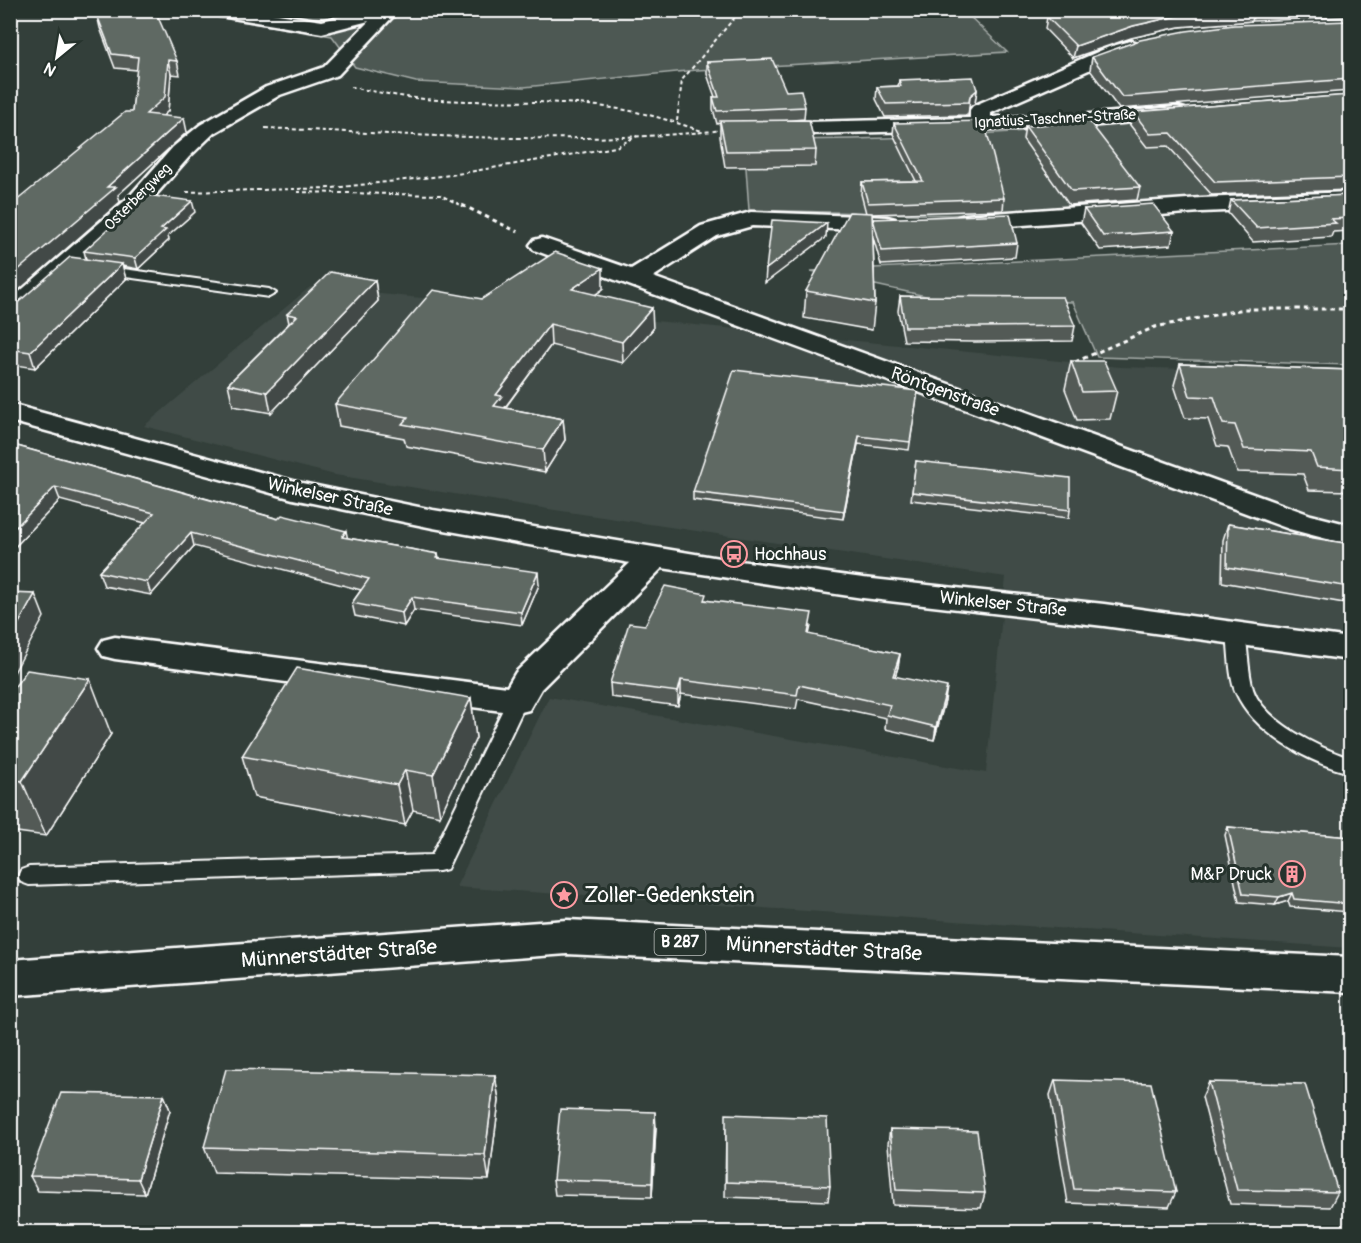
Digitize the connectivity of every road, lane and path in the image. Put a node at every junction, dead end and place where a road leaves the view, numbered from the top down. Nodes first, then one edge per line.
1 (215, 10) edge
2 (741, 10) edge
3 (1145, 43) edge
4 (331, 71) junction
5 (1196, 111) edge
6 (677, 121) junction
7 (981, 123) junction
8 (213, 125) junction
9 (713, 131) junction
10 (638, 135) junction
11 (284, 190) junction
12 (145, 193) junction
13 (1350, 199) edge
14 (949, 222) edge
15 (907, 223) edge
16 (534, 240) joint
17 (66, 265) junction
18 (634, 278) junction
19 (270, 293) dead end
20 (1350, 309) edge
21 (10, 314) edge
22 (1075, 362) edge
23 (10, 412) edge
24 (1350, 535) edge
25 (655, 557) junction
26 (1236, 633) junction
27 (115, 648) dead end
28 (1350, 649) edge
29 (517, 701) junction
30 (1350, 766) edge
31 (29, 876) dead end
32 (1350, 975) edge
33 (10, 978) edge

1 - 4 street
2 - 6 path
3 - 7 street
4 - 6 path
4 - 8 street, Osterbergweg
5 - 7 street, Ignatius-Taschner-Straße
6 - 9 path
7 - 9 street, Ignatius-Taschner-Straße
8 - 10 path
8 - 12 street, Osterbergweg
9 - 10 path
10 - 11 path
11 - 12 path
11 - 16 path
12 - 17 street, Osterbergweg
13 - 14 street
15 - 18 street
16 - 18 street, Röntgenstraße
17 - 19 lane
17 - 21 street, Osterbergweg
18 - 24 street, Röntgenstraße
20 - 22 path
23 - 25 street, Winkelser Straße
25 - 26 street, Winkelser Straße
25 - 29 street
26 - 28 street, Winkelser Straße
26 - 30 lane
27 - 29 street
29 - 31 lane
32 - 33 street, Münnerstädter Straße / B 287

